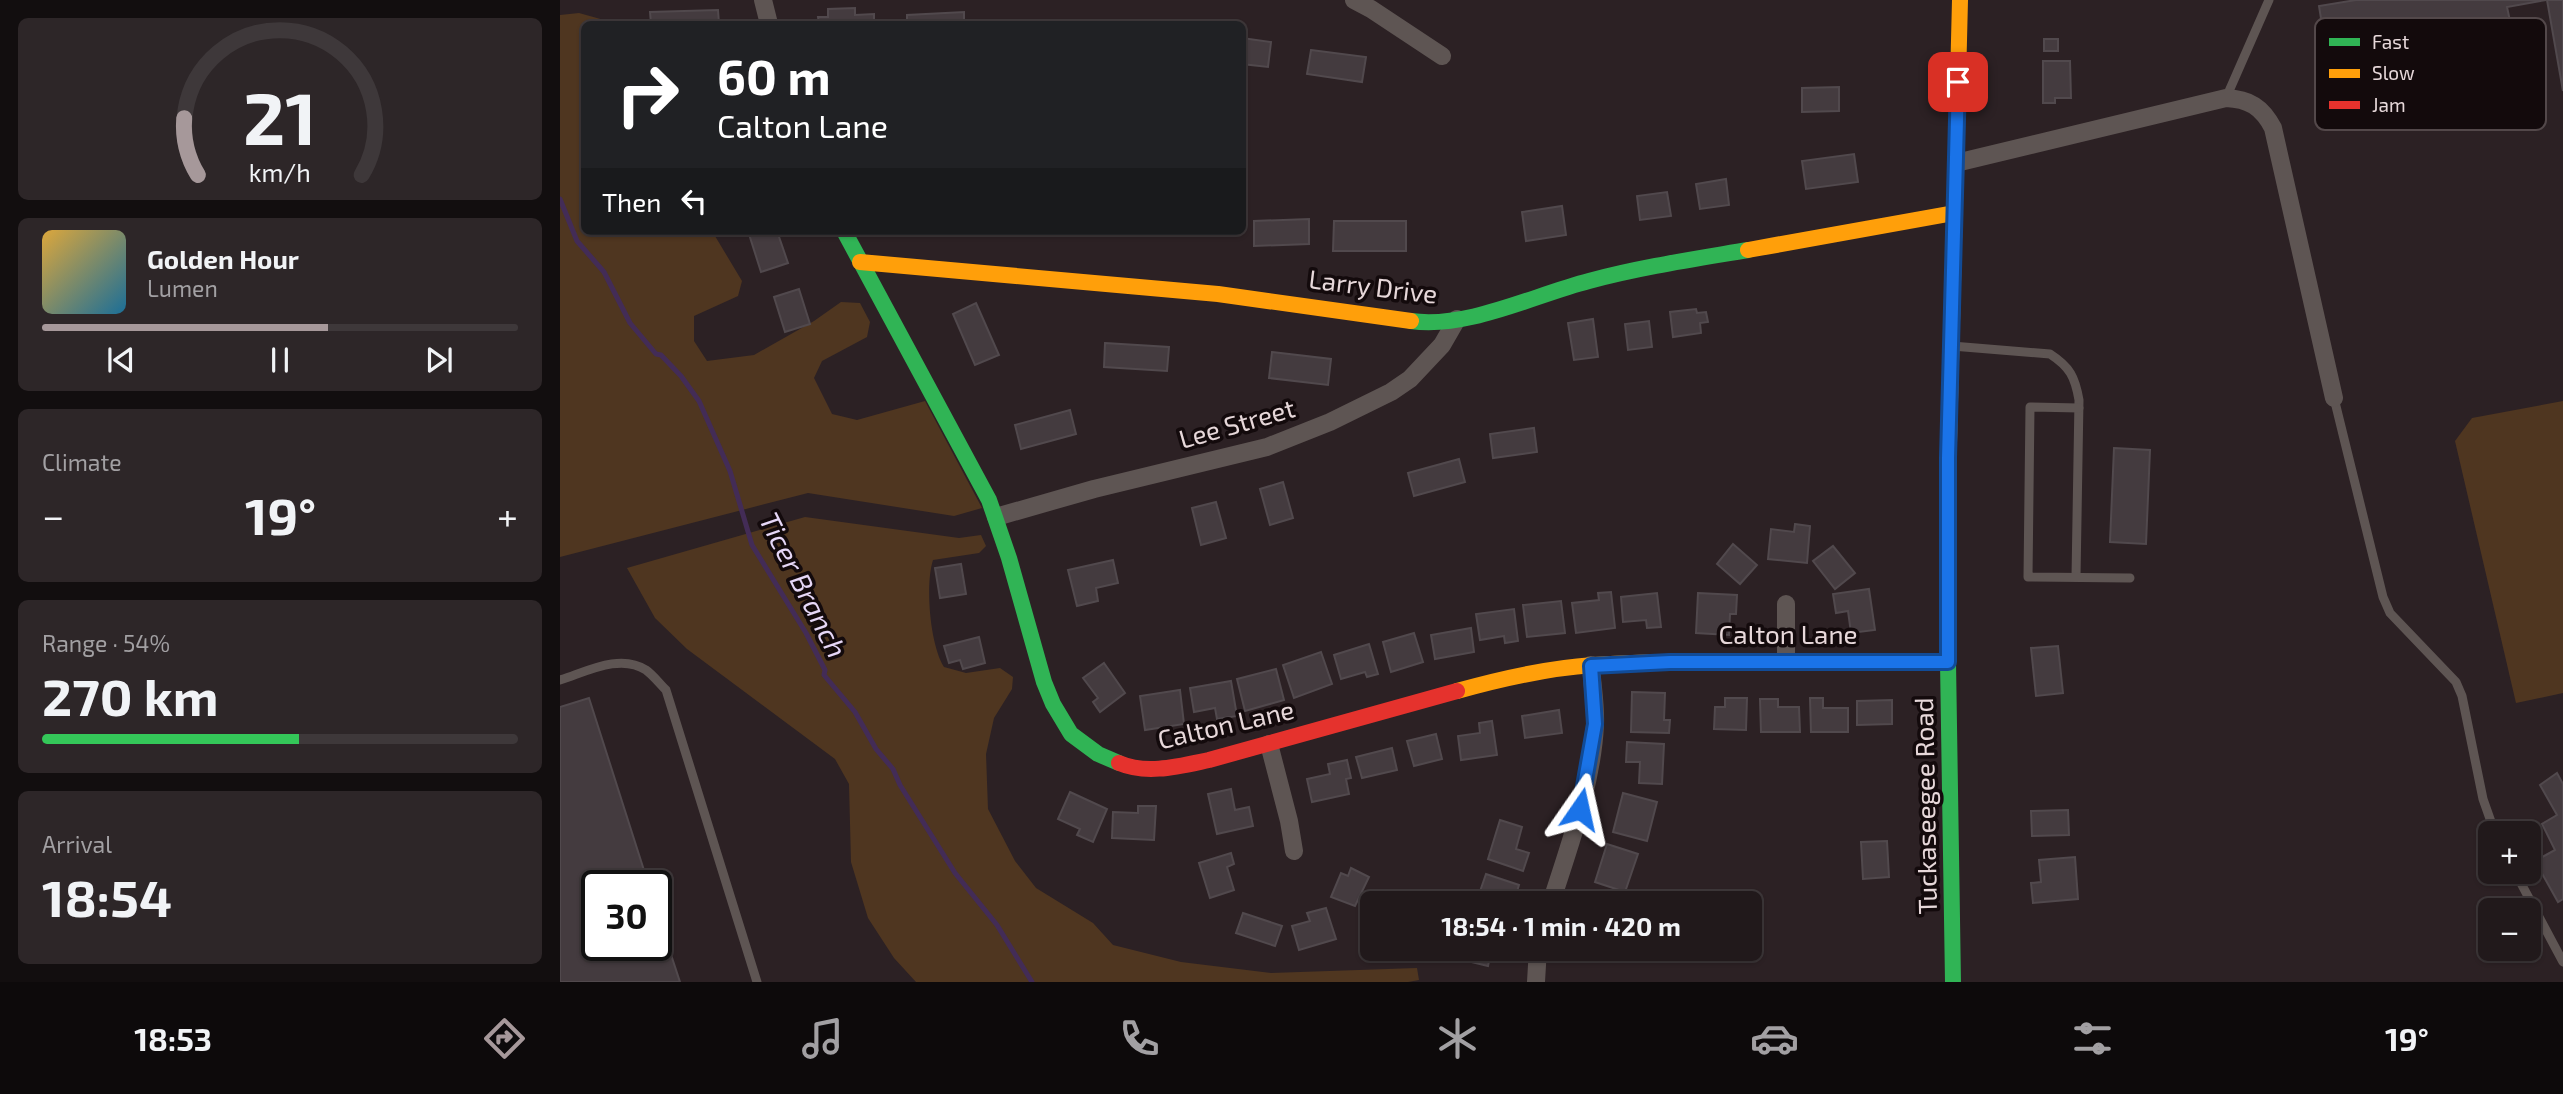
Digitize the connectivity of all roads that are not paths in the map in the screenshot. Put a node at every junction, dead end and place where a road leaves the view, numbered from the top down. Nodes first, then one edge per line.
1 (763, 0) edge
2 (1354, 0) edge
3 (1960, 0) edge
4 (2269, 0) edge
5 (768, 21) edge
6 (1442, 56) dead end
7 (2226, 98) junction
8 (1956, 163) junction
9 (1954, 214) junction
10 (846, 235) edge
11 (860, 262) junction
12 (1457, 319) junction
13 (1951, 346) junction
14 (2334, 398) joint
15 (2079, 408) junction
16 (996, 517) junction
17 (2076, 578) junction
18 (2130, 578) dead end
19 (1786, 604) dead end
20 (1786, 662) junction
21 (1948, 662) junction
22 (1591, 666) junction
23 (560, 680) edge
24 (1269, 744) junction
25 (2491, 821) edge
26 (1294, 850) dead end
27 (2521, 884) edge
28 (1555, 891) edge
29 (1537, 961) edge
30 (2563, 962) edge
31 (757, 982) edge
32 (1536, 982) edge
33 (1953, 982) edge

1 - 5 street
2 - 6 street
3 - 8 street, Tuckaseegee Road
4 - 7 lane
7 - 8 street
7 - 14 street
8 - 9 street, Tuckaseegee Road
9 - 12 street, Larry Drive
9 - 13 street, Tuckaseegee Road
10 - 11 street, Calton Lane
11 - 12 street, Larry Drive
11 - 16 street, Calton Lane
12 - 16 street, Lee Street
13 - 15 lane
13 - 21 street, Tuckaseegee Road
14 - 25 lane
15 - 17 lane
15 - 17 lane
16 - 24 street, Calton Lane
17 - 18 lane
19 - 20 street
20 - 21 street, Calton Lane
20 - 22 street, Calton Lane
21 - 33 street, Tuckaseegee Road
22 - 24 street, Calton Lane
22 - 28 street
23 - 31 lane
24 - 26 street
27 - 30 lane
29 - 32 street

